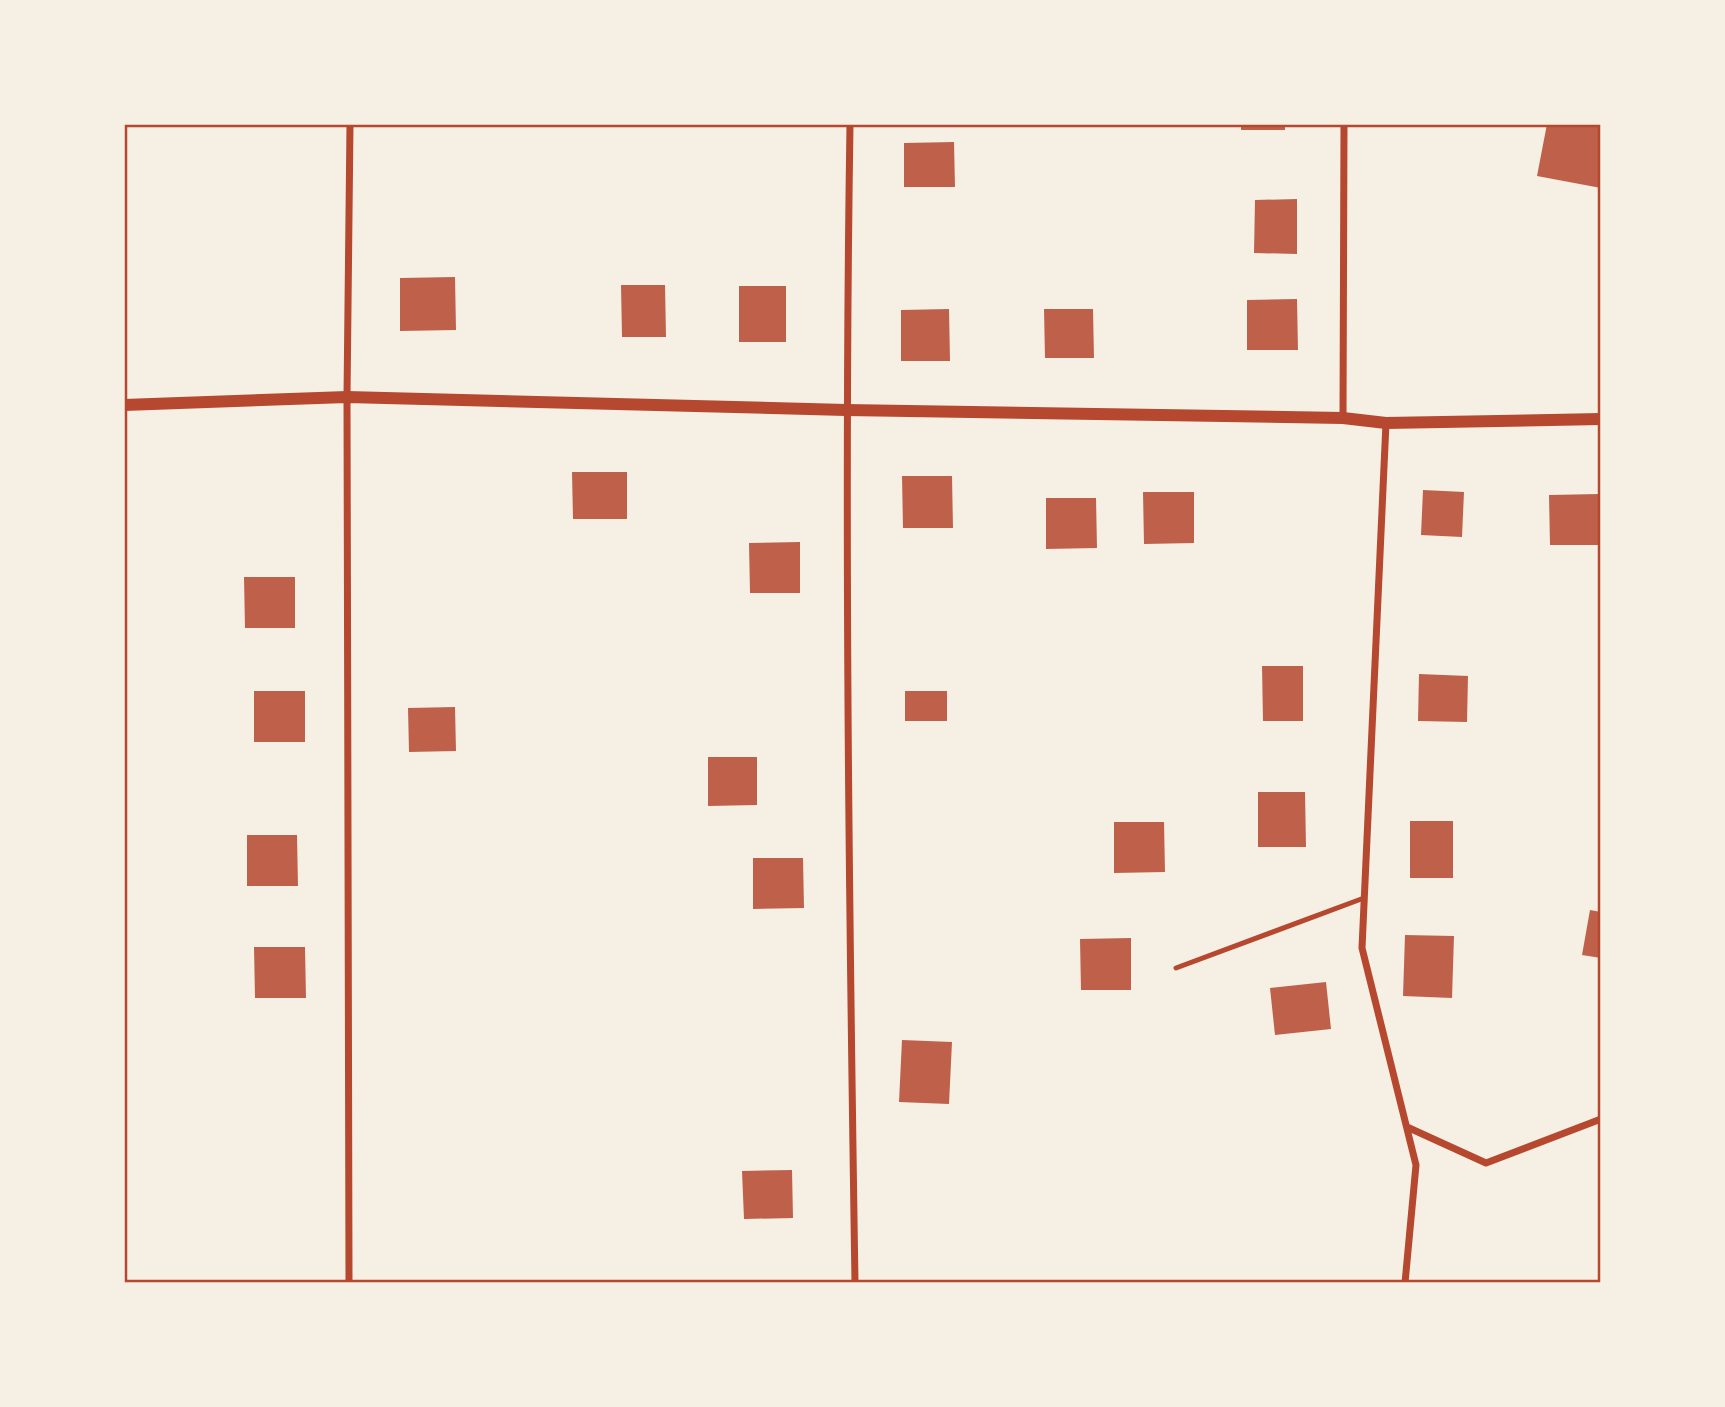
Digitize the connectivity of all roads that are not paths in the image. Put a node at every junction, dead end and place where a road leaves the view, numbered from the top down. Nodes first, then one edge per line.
1 (350, 124) edge
2 (849, 124) edge
3 (1344, 124) edge
4 (347, 397) junction
5 (124, 405) edge
6 (846, 410) junction
7 (1343, 418) junction
8 (1601, 419) edge
9 (1386, 423) junction
10 (1364, 898) junction
11 (1176, 968) dead end
12 (1601, 1119) edge
13 (1407, 1126) junction
14 (349, 1283) edge
15 (855, 1283) edge
16 (1405, 1283) edge

1 - 4 street
2 - 6 street
3 - 7 street
4 - 5 street
4 - 6 street
4 - 14 street
6 - 7 street
6 - 15 street
7 - 9 street
8 - 9 street
9 - 10 street
10 - 11 lane
10 - 13 street
12 - 13 street
13 - 16 street

